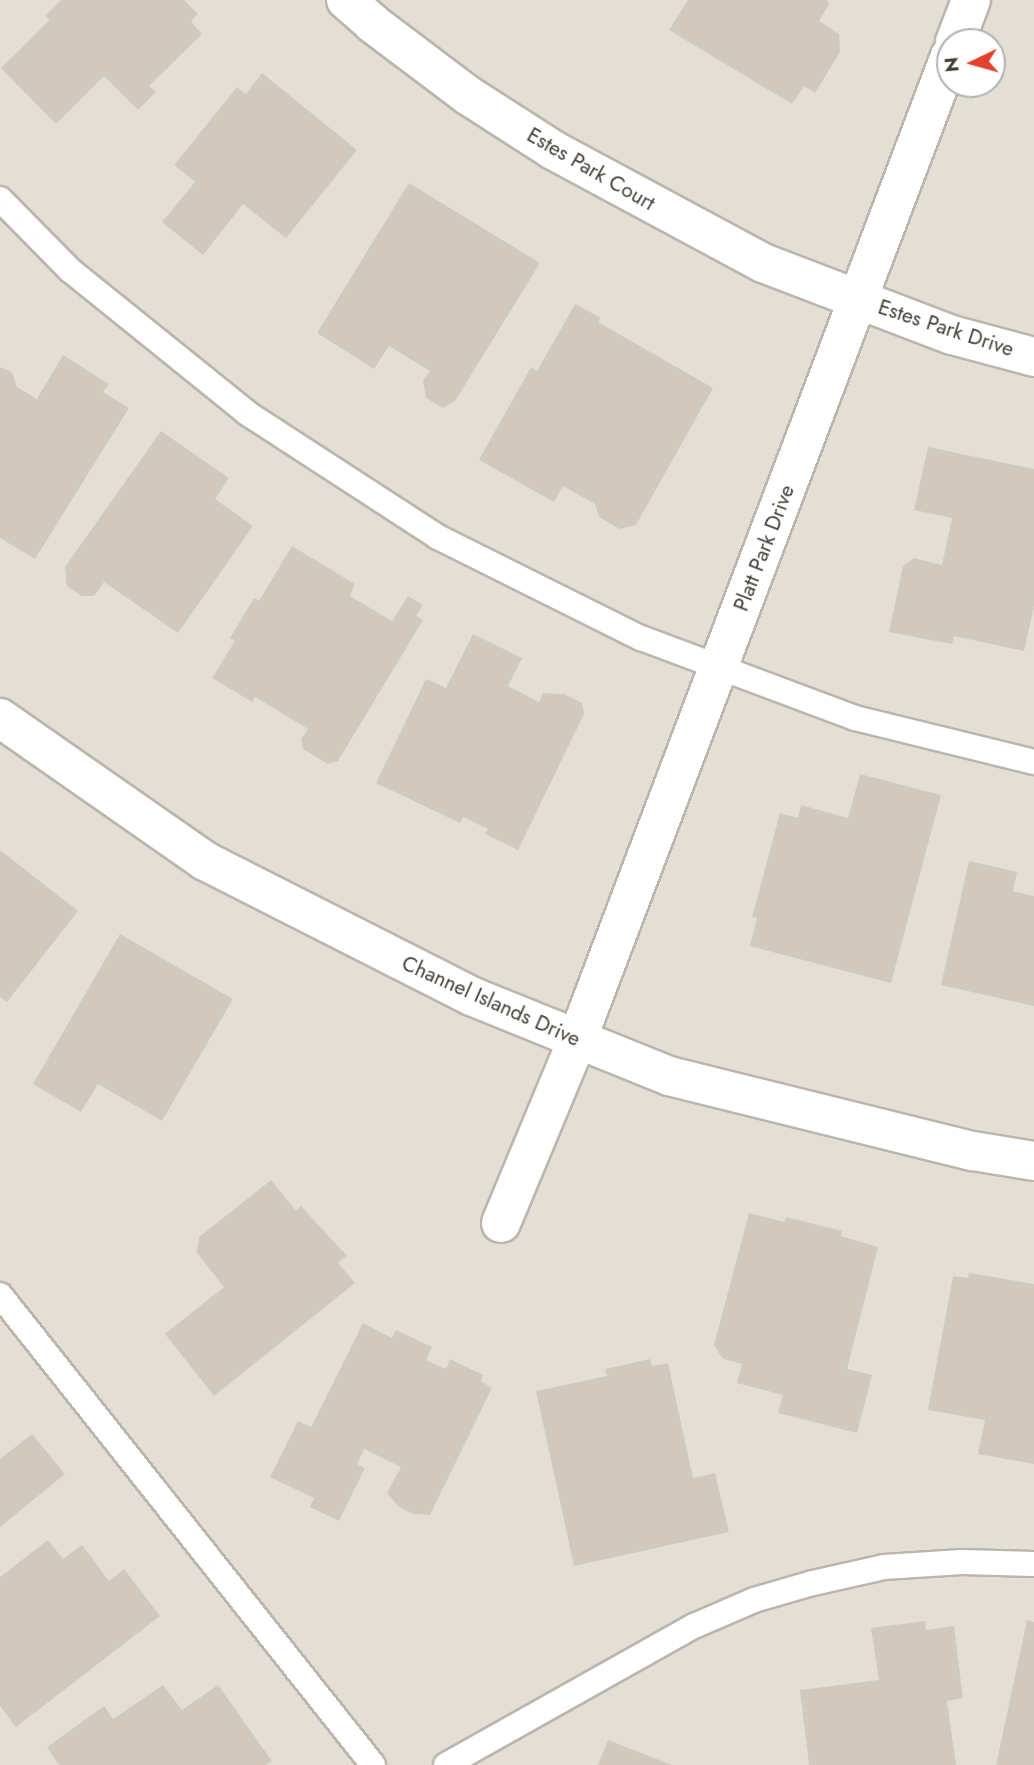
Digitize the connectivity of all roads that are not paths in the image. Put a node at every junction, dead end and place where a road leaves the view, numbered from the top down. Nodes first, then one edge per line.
1 (346, 0) edge
2 (971, 0) edge
3 (960, 28) edge
4 (936, 93) edge
5 (0, 199) edge
6 (858, 299) junction
7 (1034, 357) edge
8 (719, 667) junction
9 (0, 718) edge
10 (1034, 762) edge
11 (578, 1040) junction
12 (1034, 1161) edge
13 (500, 1223) dead end
14 (0, 1295) edge
15 (1034, 1564) edge
16 (373, 1765) edge
17 (446, 1765) edge

1 - 6 street, Estes Park Court
2 - 3 street
4 - 6 street, Platt Park Drive
5 - 8 lane
6 - 7 street, Estes Park Drive
6 - 8 street, Platt Park Drive
8 - 10 lane
8 - 11 street, Platt Park Drive
9 - 11 street, Channel Islands Drive
11 - 12 street, Channel Islands Drive
11 - 13 street, Platt Park Drive
14 - 16 lane
15 - 17 lane

